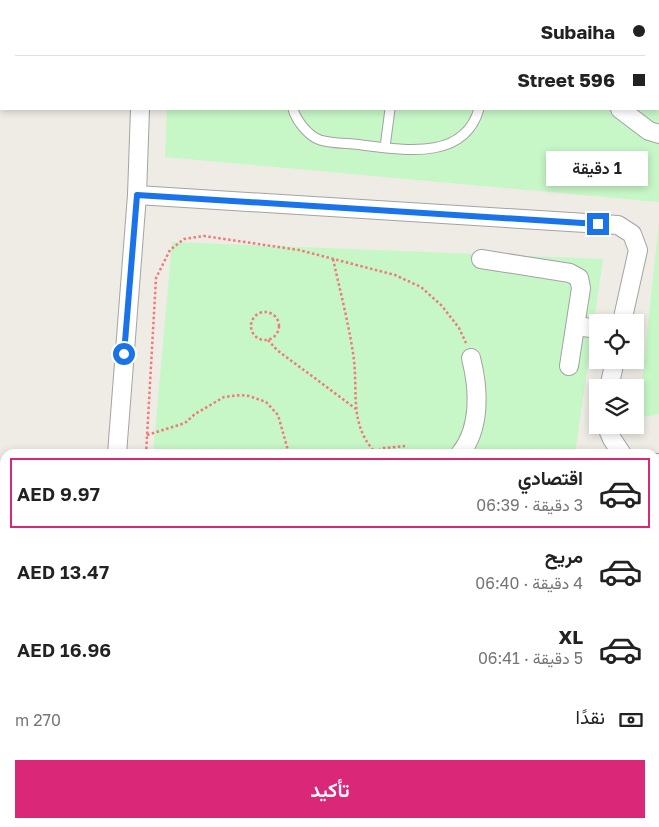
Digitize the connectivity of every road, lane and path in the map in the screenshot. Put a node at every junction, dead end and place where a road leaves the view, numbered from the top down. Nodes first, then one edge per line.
1 (140, 110) edge
2 (293, 110) edge
3 (390, 110) edge
4 (479, 110) edge
5 (621, 110) edge
6 (659, 134) edge
7 (385, 147) junction
8 (137, 195) junction
9 (332, 259) junction
10 (481, 259) dead end
11 (624, 314) edge
12 (576, 326) junction
13 (589, 328) edge
14 (268, 340) junction
15 (471, 358) joint
16 (569, 366) dead end
17 (356, 409) junction
18 (147, 435) junction
19 (613, 439) edge
20 (405, 446) dead end
21 (116, 449) edge
22 (146, 449) edge
23 (288, 449) edge
24 (373, 449) edge
25 (386, 449) edge
26 (464, 449) edge
27 (624, 449) edge

1 - 8 street
2 - 7 lane
3 - 7 lane
4 - 7 lane
5 - 6 street
8 - 11 street
8 - 21 street
9 - 15 path
9 - 17 path
9 - 18 path
10 - 12 street
12 - 13 street
12 - 16 street
14 - 14 path
14 - 17 path
15 - 26 street
17 - 24 path
18 - 22 path
18 - 23 path
19 - 27 street
20 - 25 path

